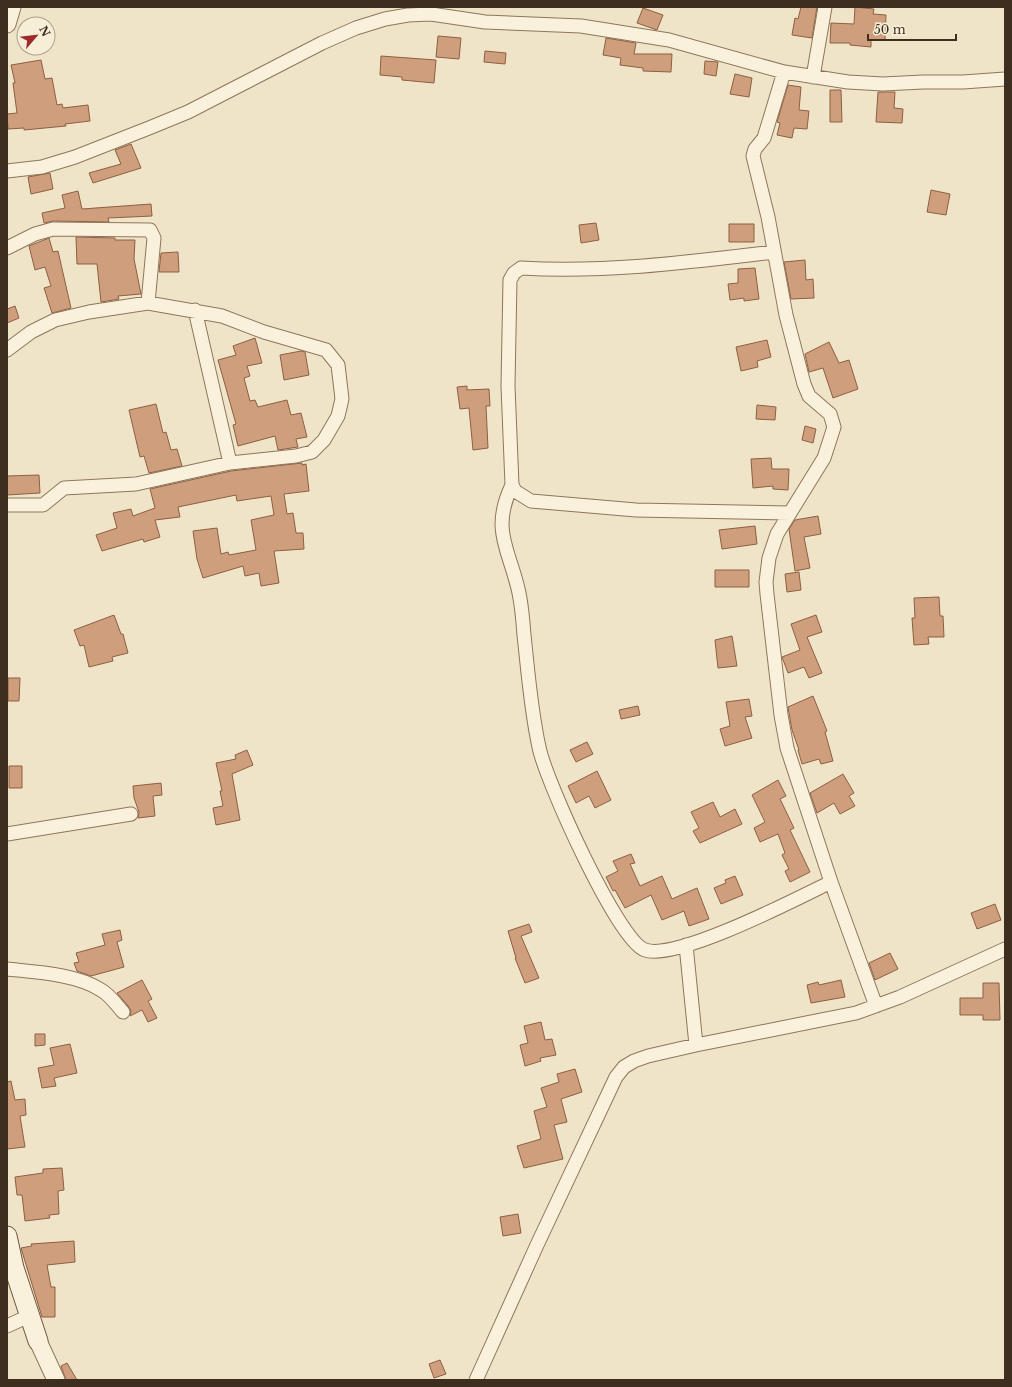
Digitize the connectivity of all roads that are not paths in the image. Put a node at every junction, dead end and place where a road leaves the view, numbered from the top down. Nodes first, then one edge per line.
1 (12, 7) edge
2 (825, 7) edge
3 (7, 24) edge
4 (784, 72) junction
5 (813, 77) junction
6 (1005, 79) edge
7 (7, 171) edge
8 (7, 248) edge
9 (774, 252) junction
10 (148, 302) junction
11 (195, 310) junction
12 (7, 350) edge
13 (230, 463) junction
14 (512, 485) junction
15 (7, 505) edge
16 (790, 513) junction
17 (132, 814) dead end
18 (7, 834) edge
19 (831, 882) junction
20 (686, 945) junction
21 (1005, 949) edge
22 (7, 969) edge
23 (876, 1006) junction
24 (122, 1012) dead end
25 (696, 1045) junction
26 (7, 1236) edge
27 (29, 1316) junction
28 (7, 1326) edge
29 (38, 1341) joint
30 (55, 1378) edge
31 (476, 1380) edge

1 - 3 street
2 - 5 street
4 - 5 street
4 - 7 street
4 - 9 street
5 - 6 street
8 - 10 street
9 - 14 street
9 - 16 street
10 - 11 street
10 - 12 street
11 - 13 street
11 - 13 street
13 - 15 street
14 - 16 street
14 - 20 street
16 - 19 street
17 - 18 street
19 - 20 street
19 - 23 street
20 - 25 street
21 - 23 street
22 - 24 street
23 - 25 street
25 - 31 street
26 - 27 main road
27 - 28 street
27 - 29 main road
29 - 30 street

